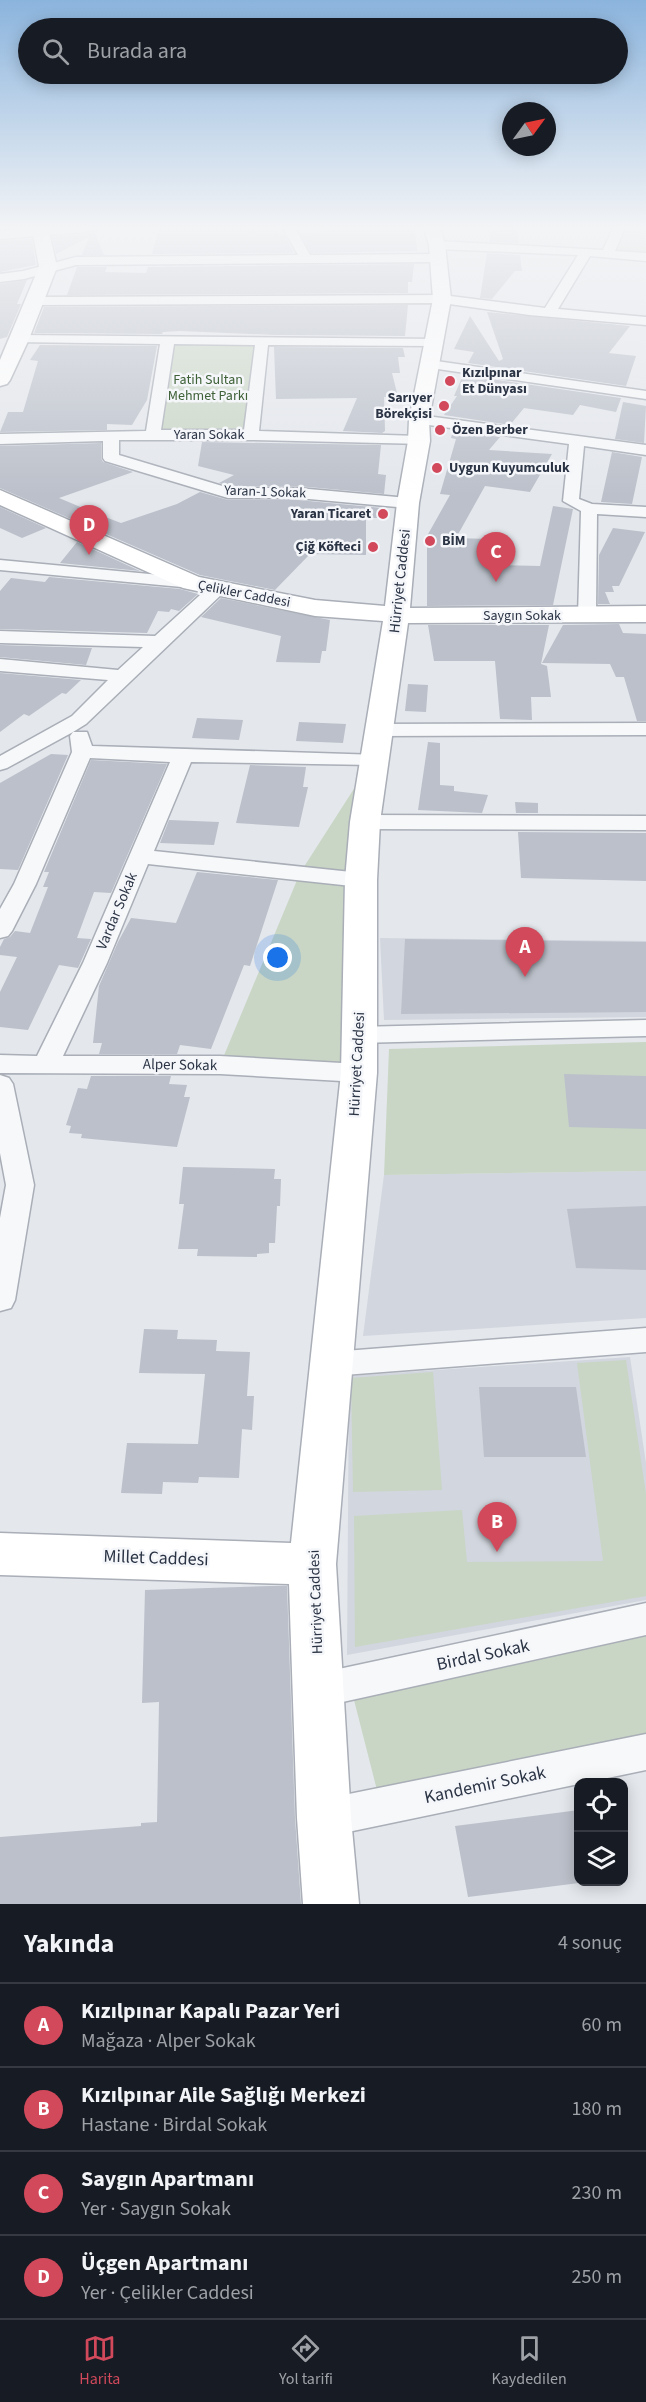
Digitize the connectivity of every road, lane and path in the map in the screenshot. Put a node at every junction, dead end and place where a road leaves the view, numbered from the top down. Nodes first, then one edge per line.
1 (29, 317) edge
2 (439, 317) edge
3 (596, 317) edge
4 (646, 321) edge
5 (20, 339) junction
6 (168, 340) junction
7 (262, 341) junction
8 (434, 342) junction
9 (429, 364) junction
10 (0, 380) edge
11 (646, 395) edge
12 (419, 420) junction
13 (153, 435) junction
14 (251, 435) junction
15 (111, 436) junction
16 (0, 439) edge
17 (577, 440) junction
18 (419, 441) junction
19 (646, 450) edge
20 (0, 497) edge
21 (408, 502) junction
22 (589, 509) junction
23 (646, 512) edge
24 (0, 565) edge
25 (192, 584) junction
26 (218, 590) junction
27 (646, 614) edge
28 (397, 615) junction
29 (587, 616) junction
30 (0, 637) edge
31 (159, 642) junction
32 (6, 669) edge
33 (123, 676) junction
34 (79, 720) junction
35 (646, 729) edge
36 (376, 745) junction
37 (82, 752) junction
38 (183, 756) junction
39 (0, 764) edge
40 (365, 822) junction
41 (646, 824) edge
42 (140, 856) junction
43 (361, 880) junction
44 (0, 931) edge
45 (646, 1028) edge
46 (359, 1048) junction
47 (0, 1064) edge
48 (46, 1064) junction
49 (0, 1084) edge
50 (0, 1300) edge
51 (646, 1340) edge
52 (331, 1364) junction
53 (0, 1554) edge
54 (312, 1564) junction
55 (646, 1619) edge
56 (320, 1690) junction
57 (646, 1752) edge
58 (324, 1818) junction
59 (332, 1904) edge

1 - 5 street
2 - 8 street, Hürriyet Caddesi
3 - 4 street
5 - 6 street
5 - 10 street
6 - 7 street
6 - 13 street
7 - 8 street
7 - 14 street
8 - 9 street, Hürriyet Caddesi
9 - 11 street
9 - 12 street, Hürriyet Caddesi
12 - 17 street
12 - 18 street, Hürriyet Caddesi
13 - 14 street, Yaran Sokak
13 - 15 street, Yaran Sokak
14 - 18 street, Yaran Sokak
15 - 16 street, Yaran Sokak
15 - 21 street, Yaran-1 Sokak
17 - 19 street
17 - 22 street
18 - 21 street, Hürriyet Caddesi
20 - 25 street, Çelikler Caddesi
21 - 28 street, Hürriyet Caddesi
22 - 23 street
22 - 29 street
24 - 25 street
25 - 26 street, Çelikler Caddesi
26 - 28 street, Çelikler Caddesi
26 - 31 street
27 - 29 street, Saygın Sokak
28 - 29 street, Saygın Sokak
28 - 36 street, Hürriyet Caddesi
30 - 31 street
31 - 33 street
32 - 33 street
33 - 34 street
34 - 37 street
34 - 39 street
35 - 36 street
36 - 38 street
36 - 40 street, Hürriyet Caddesi
37 - 38 street
37 - 44 street
38 - 42 street, Vardar Sokak
40 - 41 street
40 - 43 street, Hürriyet Caddesi
42 - 43 street
42 - 48 street, Vardar Sokak
43 - 46 street, Hürriyet Caddesi
45 - 46 street, Alper Sokak
46 - 48 street, Alper Sokak
46 - 52 street, Hürriyet Caddesi
47 - 48 street, Alper Sokak
49 - 50 street
51 - 52 street
52 - 54 street, Hürriyet Caddesi
53 - 54 street, Millet Caddesi
54 - 56 street, Hürriyet Caddesi
55 - 56 street, Birdal Sokak
56 - 58 street, Hürriyet Caddesi
57 - 58 street, Kandemir Sokak
58 - 59 street, Hürriyet Caddesi

